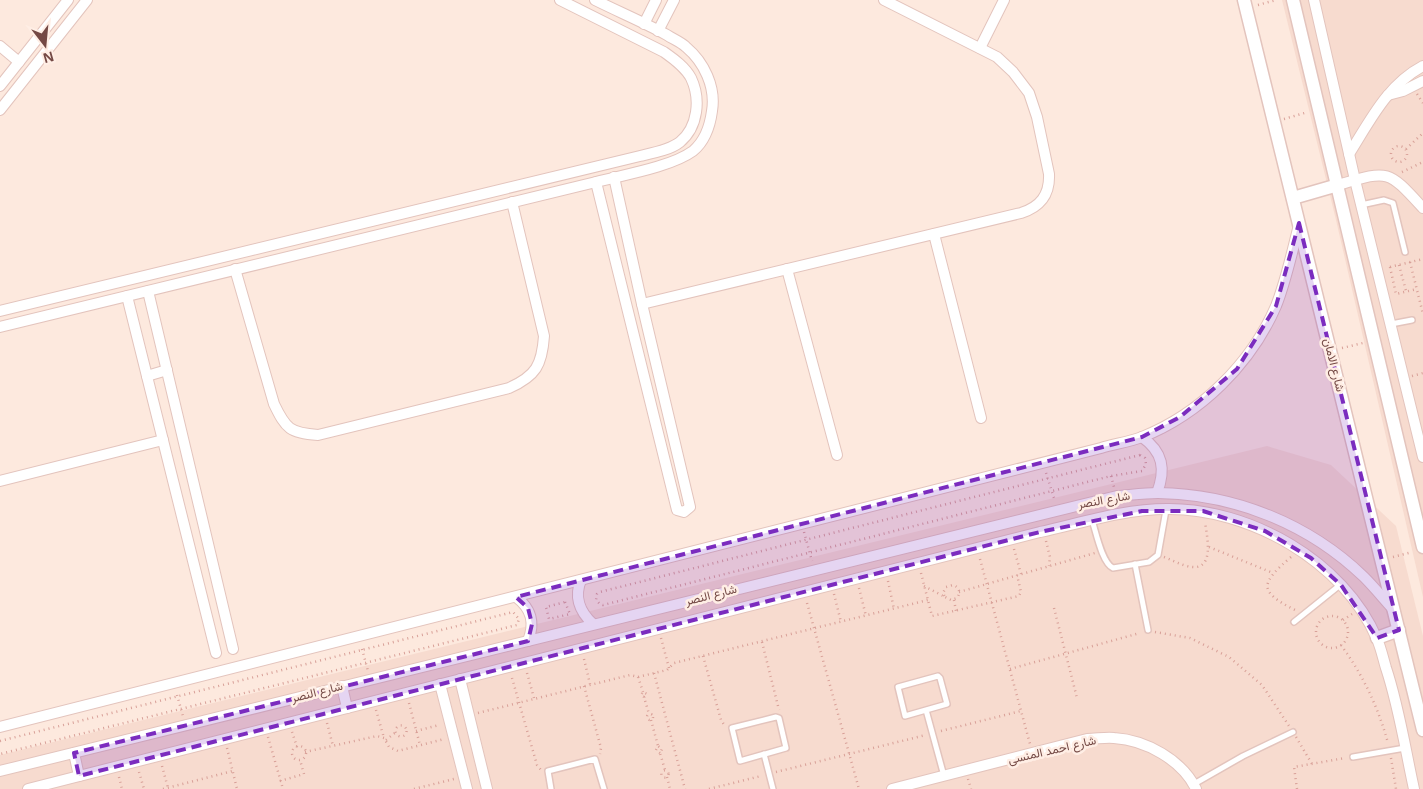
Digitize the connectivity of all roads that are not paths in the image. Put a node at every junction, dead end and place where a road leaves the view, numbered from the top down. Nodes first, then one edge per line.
1 (68, 0) edge
2 (87, 0) edge
3 (560, 0) edge
4 (595, 0) edge
5 (656, 0) edge
6 (674, 0) edge
7 (884, 0) edge
8 (1004, 0) edge
9 (1293, 0) edge
10 (1314, 0) edge
11 (1245, 4) edge
12 (644, 24) junction
13 (658, 31) junction
14 (0, 46) edge
15 (980, 48) junction
16 (19, 62) junction
17 (1423, 66) edge
18 (1423, 81) edge
19 (0, 86) edge
20 (1387, 95) junction
21 (0, 110) edge
22 (1349, 154) junction
23 (614, 177) junction
24 (1355, 180) junction
25 (596, 182) junction
26 (1338, 185) junction
27 (1293, 198) junction
28 (512, 202) junction
29 (1361, 205) junction
30 (1423, 208) edge
31 (401, 215) junction
32 (1299, 224) junction
33 (404, 228) junction
34 (934, 234) junction
35 (628, 242) junction
36 (611, 246) junction
37 (1405, 252) dead end
38 (235, 269) junction
39 (787, 269) junction
40 (148, 291) junction
41 (127, 296) junction
42 (642, 304) junction
43 (0, 311) edge
44 (1412, 320) dead end
45 (1391, 324) junction
46 (0, 327) edge
47 (167, 370) junction
48 (148, 376) junction
49 (981, 418) dead end
50 (1142, 436) junction
51 (164, 440) junction
52 (675, 445) junction
53 (662, 448) junction
54 (837, 455) dead end
55 (1423, 457) edge
56 (0, 481) edge
57 (1157, 493) junction
58 (1166, 509) junction
59 (1092, 520) junction
60 (205, 530) junction
61 (187, 535) junction
62 (1419, 549) edge
63 (1135, 564) junction
64 (581, 580) junction
65 (774, 580) junction
66 (1341, 585) junction
67 (516, 597) junction
68 (780, 598) junction
69 (1394, 610) junction
70 (1294, 622) dead end
71 (593, 624) junction
72 (1148, 630) road end
73 (1399, 630) junction
74 (1377, 638) junction
75 (528, 640) junction
76 (233, 649) dead end
77 (216, 653) dead end
78 (460, 679) junction
79 (440, 684) junction
80 (342, 686) junction
81 (347, 708) junction
82 (926, 710) junction
83 (0, 727) edge
84 (1423, 730) edge
85 (1293, 732) road end
86 (1405, 748) junction
87 (74, 753) junction
88 (764, 754) junction
89 (1354, 757) road end
90 (0, 771) edge
91 (79, 776) junction
92 (944, 776) junction
93 (1195, 786) edge
94 (28, 789) edge
95 (467, 789) edge
96 (487, 789) edge
97 (552, 789) edge
98 (604, 789) edge
99 (773, 789) edge
100 (892, 789) edge
101 (1414, 789) edge

1 - 16 street
2 - 21 street
3 - 31 street
4 - 12 street
5 - 12 street
6 - 13 street
7 - 15 street
8 - 15 street
9 - 26 street
10 - 22 street
11 - 27 street, شارع الامان
12 - 13 street
13 - 23 street
14 - 16 street
15 - 34 street
16 - 19 street
17 - 20 street
18 - 20 street
20 - 22 street
22 - 24 street
23 - 25 street
23 - 35 street
24 - 26 street
24 - 29 street
24 - 30 street
25 - 28 street
25 - 36 street
26 - 27 street
26 - 62 street
27 - 32 street, شارع الامان
28 - 33 street
28 - 38 street
29 - 37 lane
29 - 45 street
31 - 33 street
31 - 43 street
32 - 50 street
32 - 69 street, شارع الامان
33 - 38 street
34 - 39 street
34 - 49 street
35 - 36 street
35 - 42 street
36 - 53 street
38 - 40 street
39 - 42 street
39 - 54 street
40 - 41 street
40 - 47 street
41 - 46 street
41 - 48 street
42 - 52 street
44 - 45 lane
45 - 55 street
47 - 48 street
47 - 60 street
48 - 51 street
50 - 57 street
50 - 64 street
51 - 56 street
51 - 61 street
52 - 53 street
52 - 53 street
57 - 65 street, شارع النصر
57 - 69 street, شارع النصر
58 - 59 street
58 - 63 lane
58 - 66 street
59 - 63 lane
59 - 68 street
60 - 61 street
60 - 76 street
61 - 77 street
63 - 72 lane
64 - 67 street
64 - 71 street
65 - 68 street
65 - 71 street, شارع النصر
66 - 70 lane
66 - 74 street
67 - 75 street
67 - 83 street
68 - 78 street
69 - 73 street, شارع الامان
71 - 75 street, شارع النصر
73 - 74 street
73 - 84 street, شارع الامان
74 - 86 street
75 - 80 street, شارع النصر
78 - 79 street
78 - 96 street
79 - 81 street
79 - 95 street
80 - 81 street
80 - 87 street, شارع النصر
81 - 91 street
82 - 82 lane
82 - 92 lane
85 - 93 lane
86 - 89 lane
86 - 101 street
87 - 90 street, شارع النصر
87 - 91 street
88 - 88 lane
88 - 99 lane
91 - 94 street
92 - 93 street, شارع احمد المنسى
92 - 100 street, شارع احمد المنسى
97 - 98 lane

